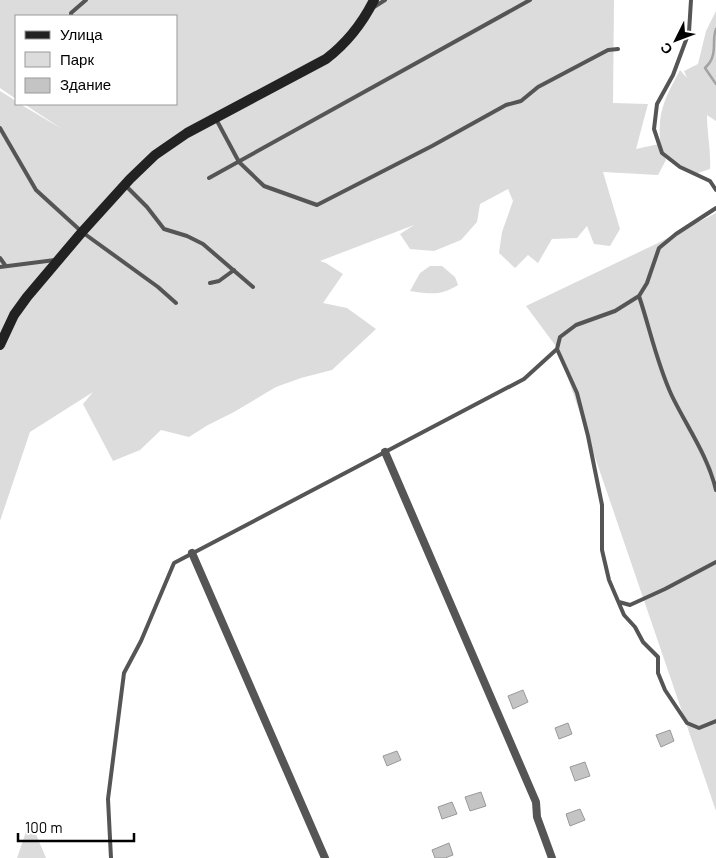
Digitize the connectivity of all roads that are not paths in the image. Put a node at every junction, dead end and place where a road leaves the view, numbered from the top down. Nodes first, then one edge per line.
1 (86, 0) edge
2 (385, 0) edge
3 (530, 0) edge
4 (691, 0) edge
5 (371, 5) edge
6 (71, 15) edge
7 (618, 49) dead end
8 (216, 118) junction
9 (0, 128) edge
10 (239, 162) junction
11 (209, 178) dead end
12 (125, 185) junction
13 (716, 190) edge
14 (716, 208) edge
15 (82, 232) junction
16 (0, 258) edge
17 (59, 259) junction
18 (2, 266) edge
19 (234, 270) junction
20 (210, 283) dead end
21 (253, 287) dead end
22 (639, 296) junction
23 (176, 303) dead end
24 (0, 345) edge
25 (558, 349) junction
26 (385, 452) junction
27 (716, 490) edge
28 (192, 553) junction
29 (716, 562) edge
30 (619, 602) junction
31 (716, 721) edge
32 (111, 858) edge
33 (325, 858) edge
34 (552, 858) edge

1 - 6 lane
2 - 5 lane
3 - 10 lane
4 - 13 lane
5 - 8 street
7 - 10 lane
8 - 10 lane
8 - 12 street
9 - 15 lane
10 - 11 lane
12 - 15 street
12 - 19 lane
14 - 22 lane
15 - 17 street
15 - 23 lane
16 - 18 lane
17 - 18 lane
17 - 24 street
19 - 20 lane
19 - 21 lane
22 - 25 lane
22 - 27 lane
25 - 26 lane
25 - 30 lane
26 - 28 lane
26 - 34 street
28 - 32 lane
28 - 33 street
29 - 30 lane
30 - 31 lane

